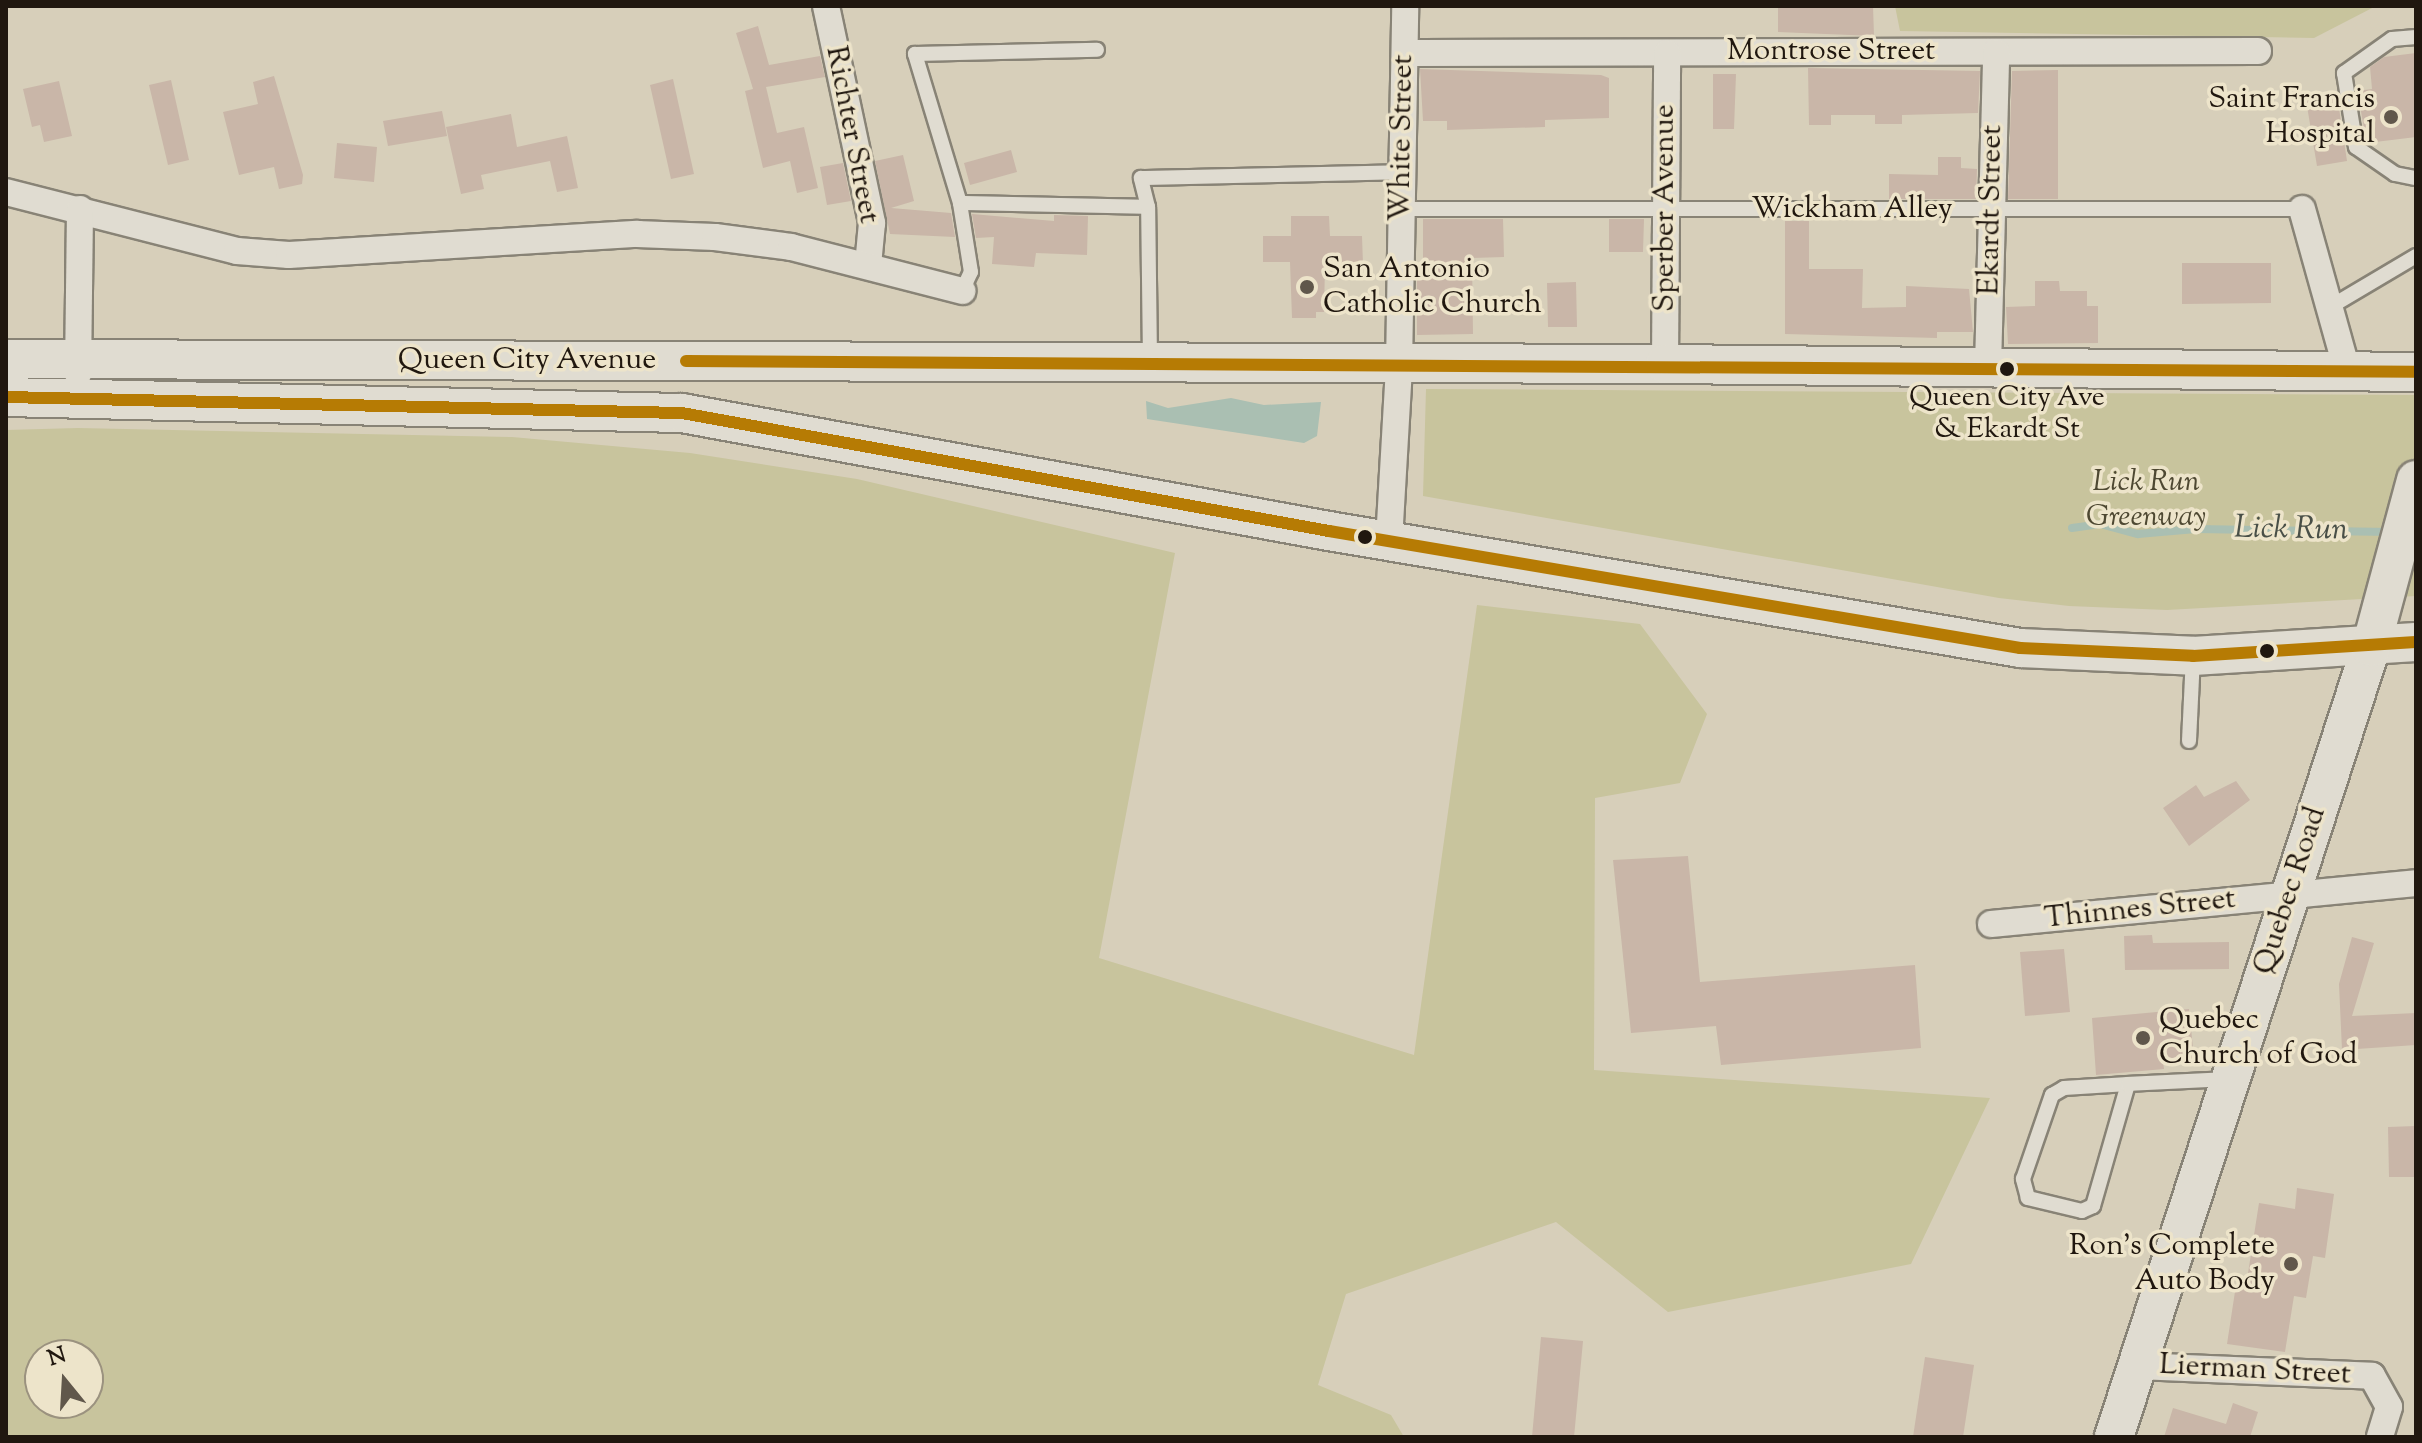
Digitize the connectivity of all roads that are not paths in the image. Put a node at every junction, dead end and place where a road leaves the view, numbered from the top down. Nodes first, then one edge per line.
1 (826, 6) edge
2 (1405, 6) edge
3 (2416, 37) edge
4 (1097, 50) dead end
5 (2258, 51) dead end
6 (1996, 52) junction
7 (1405, 53) junction
8 (1667, 53) junction
9 (1403, 172) junction
10 (2416, 178) edge
11 (6, 192) edge
12 (960, 203) junction
13 (1148, 207) junction
14 (80, 209) junction
15 (1402, 209) junction
16 (2302, 209) joint
17 (1666, 210) junction
18 (1992, 211) junction
19 (2416, 256) edge
20 (868, 265) junction
21 (962, 291) joint
22 (2330, 307) junction
23 (6, 359) edge
24 (78, 359) junction
25 (1150, 364) junction
26 (1665, 364) junction
27 (1399, 366) junction
28 (1988, 367) junction
29 (2347, 370) junction
30 (2416, 372) edge
31 (6, 397) edge
32 (78, 398) junction
33 (2413, 492) edge
34 (1389, 541) junction
35 (2416, 642) edge
36 (2371, 647) junction
37 (2193, 656) junction
38 (2189, 741) dead end
39 (2416, 883) edge
40 (2289, 895) junction
41 (1991, 924) dead end
42 (2231, 1079) junction
43 (2128, 1084) junction
44 (2137, 1366) junction
45 (2114, 1437) edge
46 (2380, 1437) edge

1 - 20 street, Richter Street
2 - 7 street, White Street
3 - 10 lane
4 - 12 lane
5 - 6 street, Montrose Street
6 - 8 street, Montrose Street
6 - 18 street, Ekardt Street
7 - 8 street, Montrose Street
7 - 9 street, White Street
8 - 17 street, Sperber Avenue
9 - 13 lane
9 - 15 street, White Street
11 - 14 street
12 - 13 lane
12 - 21 lane
13 - 25 lane
14 - 20 street
14 - 24 street
15 - 17 lane, Wickham Alley
15 - 27 street, White Street
16 - 18 lane, Wickham Alley
16 - 22 street
17 - 18 lane, Wickham Alley
17 - 26 street, Sperber Avenue
18 - 28 street, Ekardt Street
19 - 22 lane
20 - 21 street
22 - 29 street
23 - 24 main road, Queen City Avenue
24 - 25 main road, Queen City Avenue
24 - 32 street
25 - 27 main road, Queen City Avenue
26 - 27 main road, Queen City Avenue
26 - 28 main road, Queen City Avenue
27 - 34 street, White Street
28 - 29 main road, Queen City Avenue
29 - 30 main road, Queen City Avenue
31 - 32 main road
32 - 34 main road
33 - 36 main road, Quebec Road
34 - 37 main road
35 - 36 main road
36 - 37 main road
36 - 40 main road, Quebec Road
37 - 38 lane
39 - 40 street, Thinnes Street
40 - 41 street, Thinnes Street
40 - 42 main road, Quebec Road
42 - 43 lane
42 - 44 main road, Quebec Road
43 - 43 lane
44 - 45 main road, Quebec Road
44 - 46 street, Lierman Street

